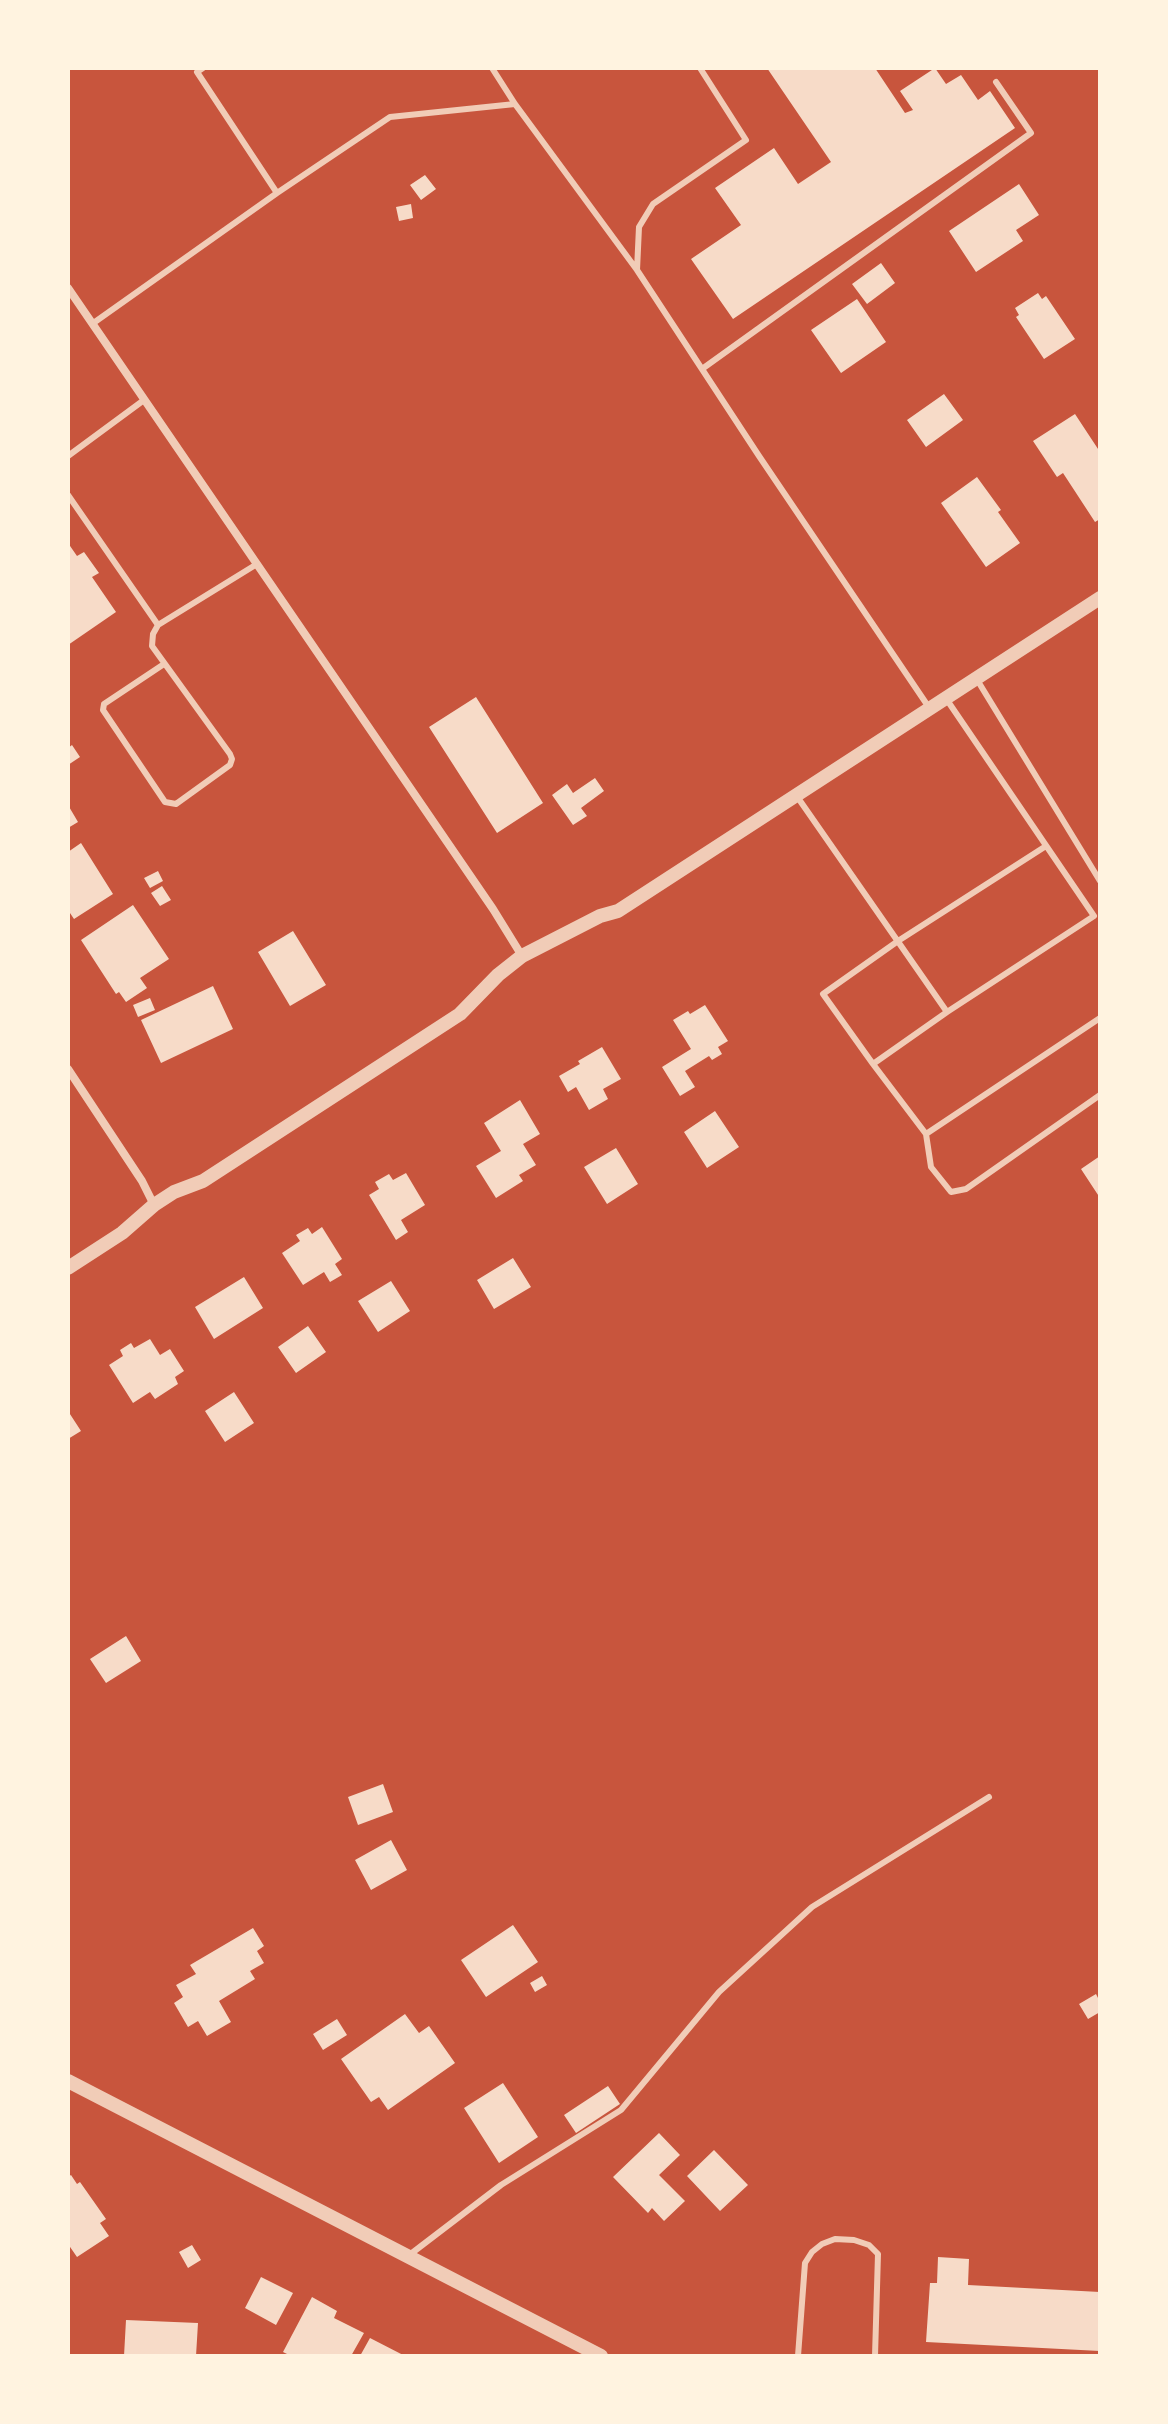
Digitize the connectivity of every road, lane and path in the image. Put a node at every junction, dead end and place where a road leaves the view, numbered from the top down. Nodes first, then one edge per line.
1 (189, 68) edge
2 (492, 68) edge
3 (700, 68) edge
4 (200, 70) edge
5 (996, 82) dead end
6 (515, 104) junction
7 (277, 193) junction
8 (637, 270) junction
9 (68, 288) edge
10 (92, 324) junction
11 (702, 369) junction
12 (144, 400) junction
13 (68, 456) edge
14 (68, 495) edge
15 (257, 564) junction
16 (1100, 598) edge
17 (158, 625) junction
18 (164, 664) junction
19 (976, 678) junction
20 (946, 699) junction
21 (930, 709) junction
22 (796, 795) junction
23 (1046, 846) junction
24 (1100, 881) edge
25 (1094, 916) junction
26 (1100, 926) edge
27 (898, 941) junction
28 (522, 956) junction
29 (947, 1012) junction
30 (1100, 1018) edge
31 (873, 1064) junction
32 (68, 1069) edge
33 (1100, 1095) edge
34 (926, 1134) junction
35 (154, 1205) junction
36 (68, 1268) edge
37 (989, 1797) dead end
38 (68, 2081) edge
39 (408, 2256) junction
40 (601, 2356) edge
41 (798, 2356) edge
42 (875, 2356) edge

1 - 4 lane
2 - 6 lane
3 - 8 lane
4 - 7 lane
5 - 11 lane
6 - 7 lane
6 - 8 lane
7 - 10 lane
8 - 11 lane
9 - 10 street
10 - 12 street
11 - 21 lane
12 - 13 lane
12 - 15 street
14 - 17 lane
15 - 17 lane
15 - 28 street
16 - 19 street
17 - 18 lane
18 - 18 lane
19 - 20 street
19 - 24 lane
20 - 21 street
20 - 23 lane
21 - 22 street
22 - 27 lane
22 - 28 street
23 - 25 lane
23 - 27 lane
25 - 26 lane
25 - 29 lane
27 - 29 lane
27 - 31 lane
28 - 35 street
29 - 31 lane
30 - 34 lane
31 - 34 lane
32 - 35 street
33 - 34 lane
35 - 36 street
37 - 39 lane
38 - 39 street
39 - 40 street
41 - 42 lane

